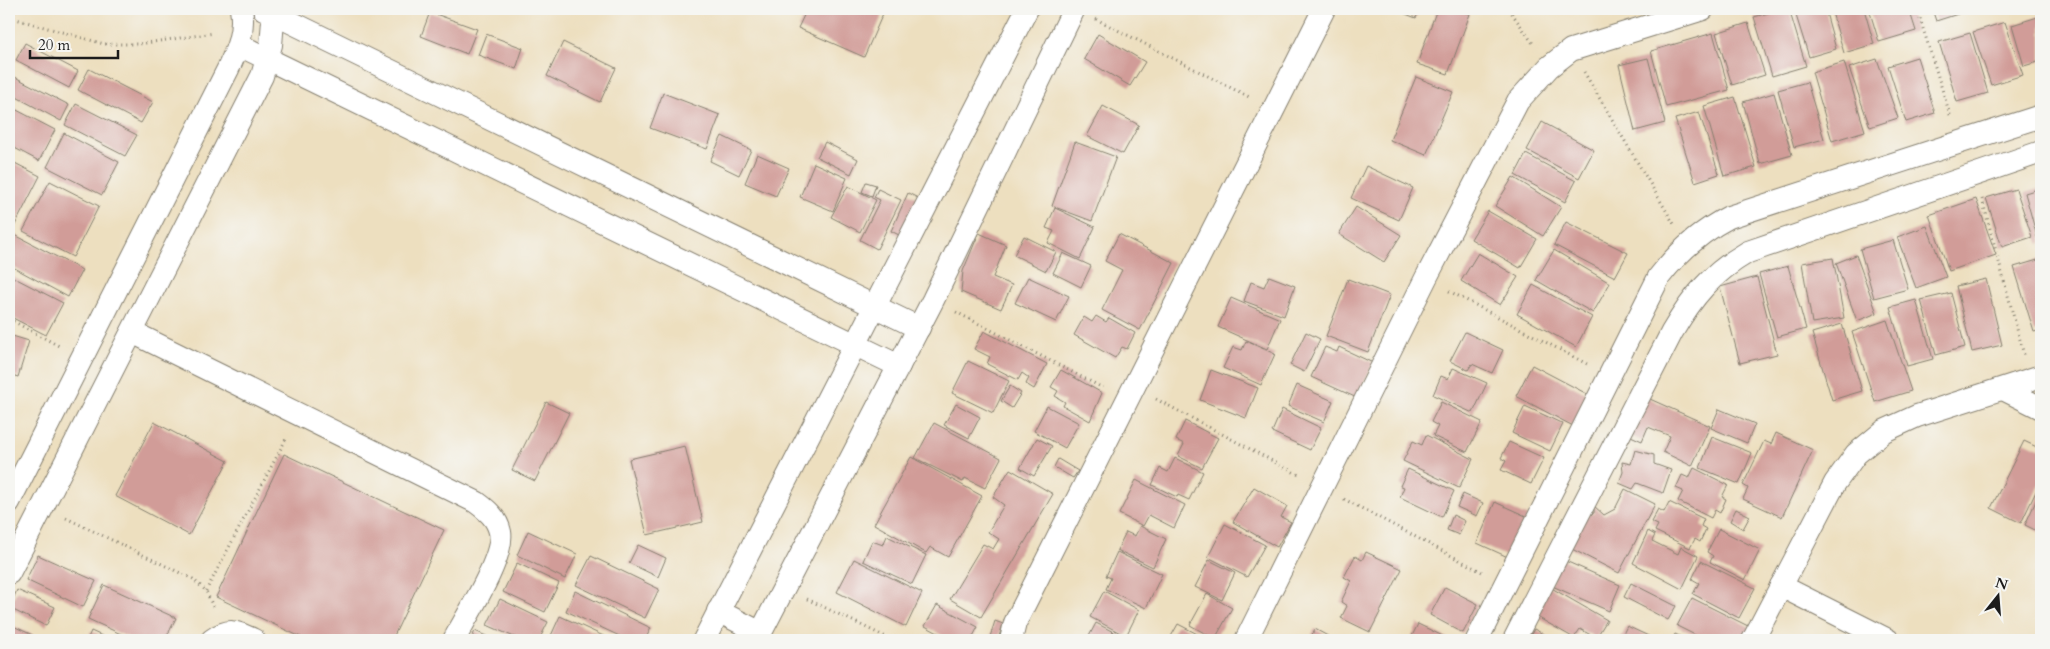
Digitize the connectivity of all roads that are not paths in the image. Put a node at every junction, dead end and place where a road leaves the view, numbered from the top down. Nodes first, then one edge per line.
1 (1027, 9) edge
2 (1324, 9) edge
3 (1703, 9) edge
4 (271, 10) edge
5 (1084, 13) edge
6 (241, 28) edge
7 (268, 60) junction
8 (2041, 116) edge
9 (2041, 152) edge
10 (874, 307) junction
11 (918, 328) junction
12 (132, 332) junction
13 (855, 344) junction
14 (899, 366) junction
15 (2036, 378) edge
16 (2003, 389) junction
17 (2041, 408) edge
18 (9, 502) edge
19 (9, 573) edge
20 (1781, 586) junction
21 (718, 612) junction
22 (218, 636) edge
23 (759, 636) edge
24 (254, 640) edge
25 (454, 640) edge
26 (704, 640) edge
27 (1011, 640) edge
28 (1246, 640) edge
29 (1477, 640) edge
30 (1514, 640) edge
31 (1753, 640) edge
32 (1888, 640) edge

1 - 10 street
2 - 27 street
3 - 28 street
4 - 7 street
4 - 10 street
5 - 11 street
6 - 7 street
6 - 18 street
7 - 12 street
7 - 13 street
8 - 29 street
9 - 30 street
10 - 11 street
10 - 13 street
11 - 14 street
12 - 19 street
12 - 25 street
13 - 14 street
13 - 21 street
14 - 23 street
15 - 16 street
16 - 17 street
16 - 20 street
20 - 31 street
20 - 32 street
21 - 23 street
21 - 26 street
22 - 24 street

